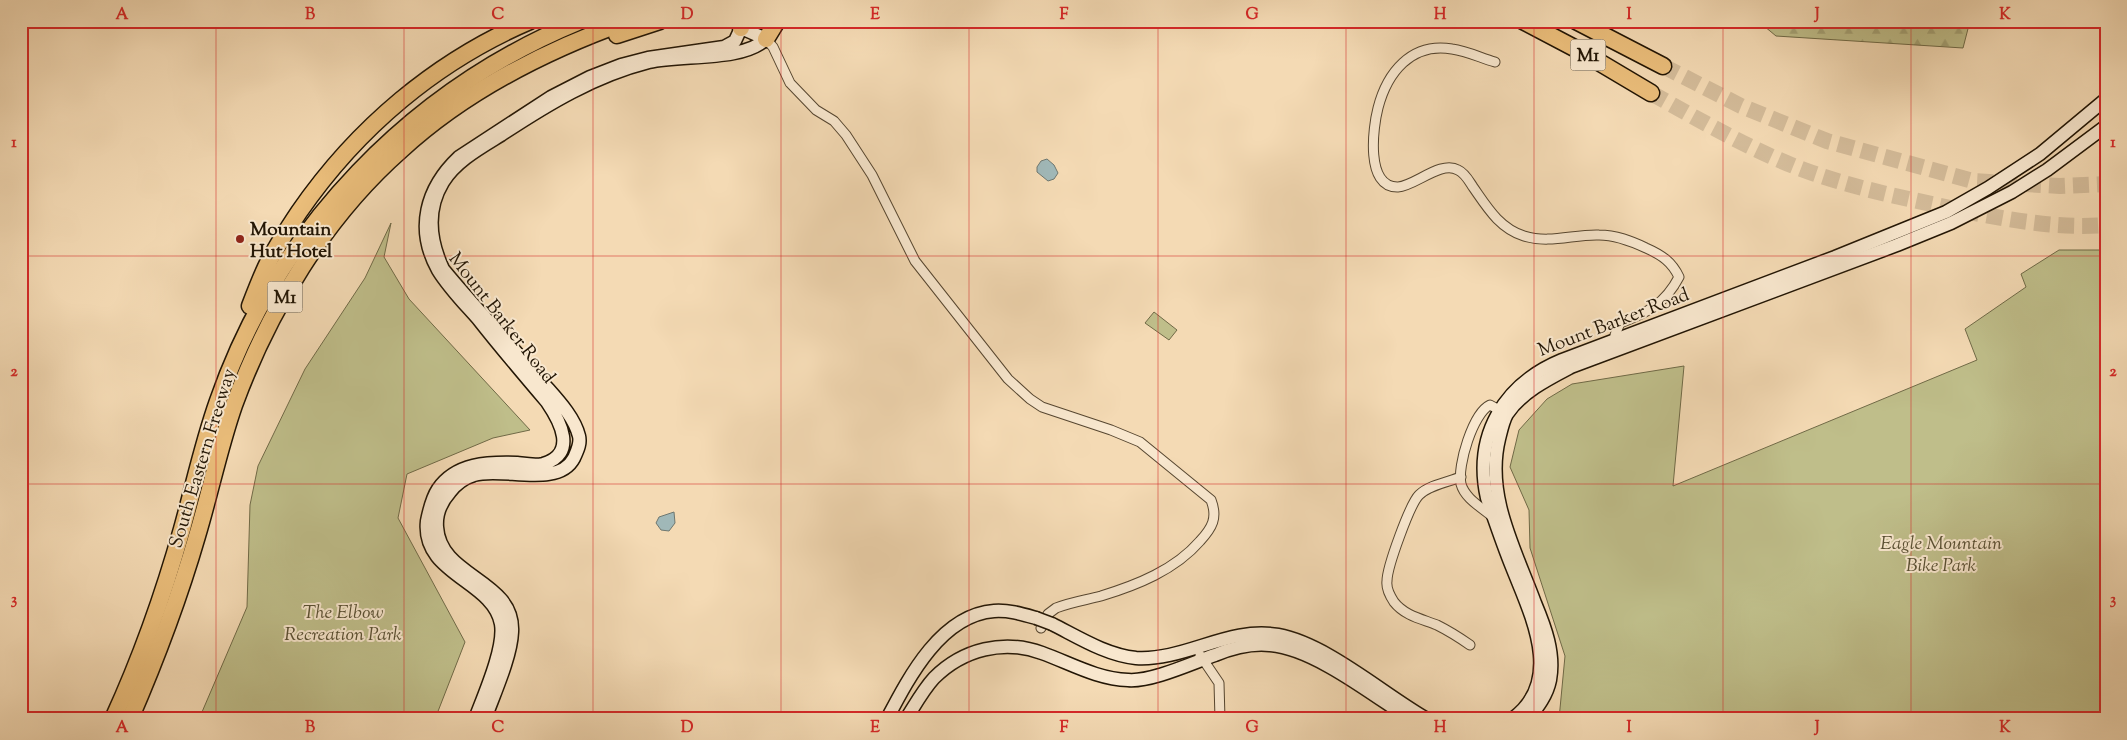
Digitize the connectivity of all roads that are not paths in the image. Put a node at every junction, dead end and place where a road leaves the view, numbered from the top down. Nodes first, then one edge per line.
1 (530, 21) edge
2 (580, 21) edge
3 (628, 21) edge
4 (660, 21) edge
5 (777, 21) edge
6 (1523, 21) edge
7 (1576, 21) edge
8 (741, 25) edge
9 (768, 40) junction
10 (1495, 62) dead end
11 (1663, 66) tunnel mouth
12 (1651, 93) tunnel mouth
13 (2106, 99) edge
14 (2106, 126) edge
15 (401, 149) junction
16 (1976, 195) junction
17 (1983, 207) junction
18 (1616, 345) junction
19 (218, 402) junction
20 (1503, 412) junction
21 (1461, 477) junction
22 (1494, 518) junction
23 (1043, 623) junction
24 (1470, 645) dead end
25 (1199, 654) junction
26 (139, 656) junction
27 (106, 719) edge
28 (112, 719) edge
29 (130, 719) edge
30 (476, 719) edge
31 (485, 719) edge
32 (887, 719) edge
33 (906, 719) edge
34 (1220, 719) edge
35 (1410, 719) edge
36 (1427, 719) edge
37 (1512, 719) edge
38 (1528, 719) edge

1 - 19 highway
2 - 19 highway, South Eastern Freeway / M1
3 - 15 highway, South Eastern Freeway / M1
4 - 15 highway
5 - 9 highway
6 - 12 highway, M1
7 - 11 highway, M1
8 - 9 main road, Mount Barker Road
8 - 30 main road, Mount Barker Road
9 - 23 street
9 - 31 main road, Mount Barker Road
10 - 18 street
13 - 16 main road, Mount Barker Road
14 - 17 main road, Mount Barker Road
15 - 29 highway, South Eastern Freeway / M1
16 - 17 main road
16 - 18 main road, Mount Barker Road
17 - 18 main road, Mount Barker Road
18 - 20 main road, Mount Barker Road
19 - 26 highway, South Eastern Freeway / M1
20 - 21 street
20 - 22 main road, Mount Barker Road
20 - 38 main road, Mount Barker Road
21 - 22 street
21 - 24 street
22 - 37 main road, Mount Barker Road
23 - 25 main road
23 - 32 main road
25 - 33 main road
25 - 34 street
25 - 35 main road
25 - 36 main road
26 - 27 highway
26 - 28 highway, South Eastern Freeway / M1

